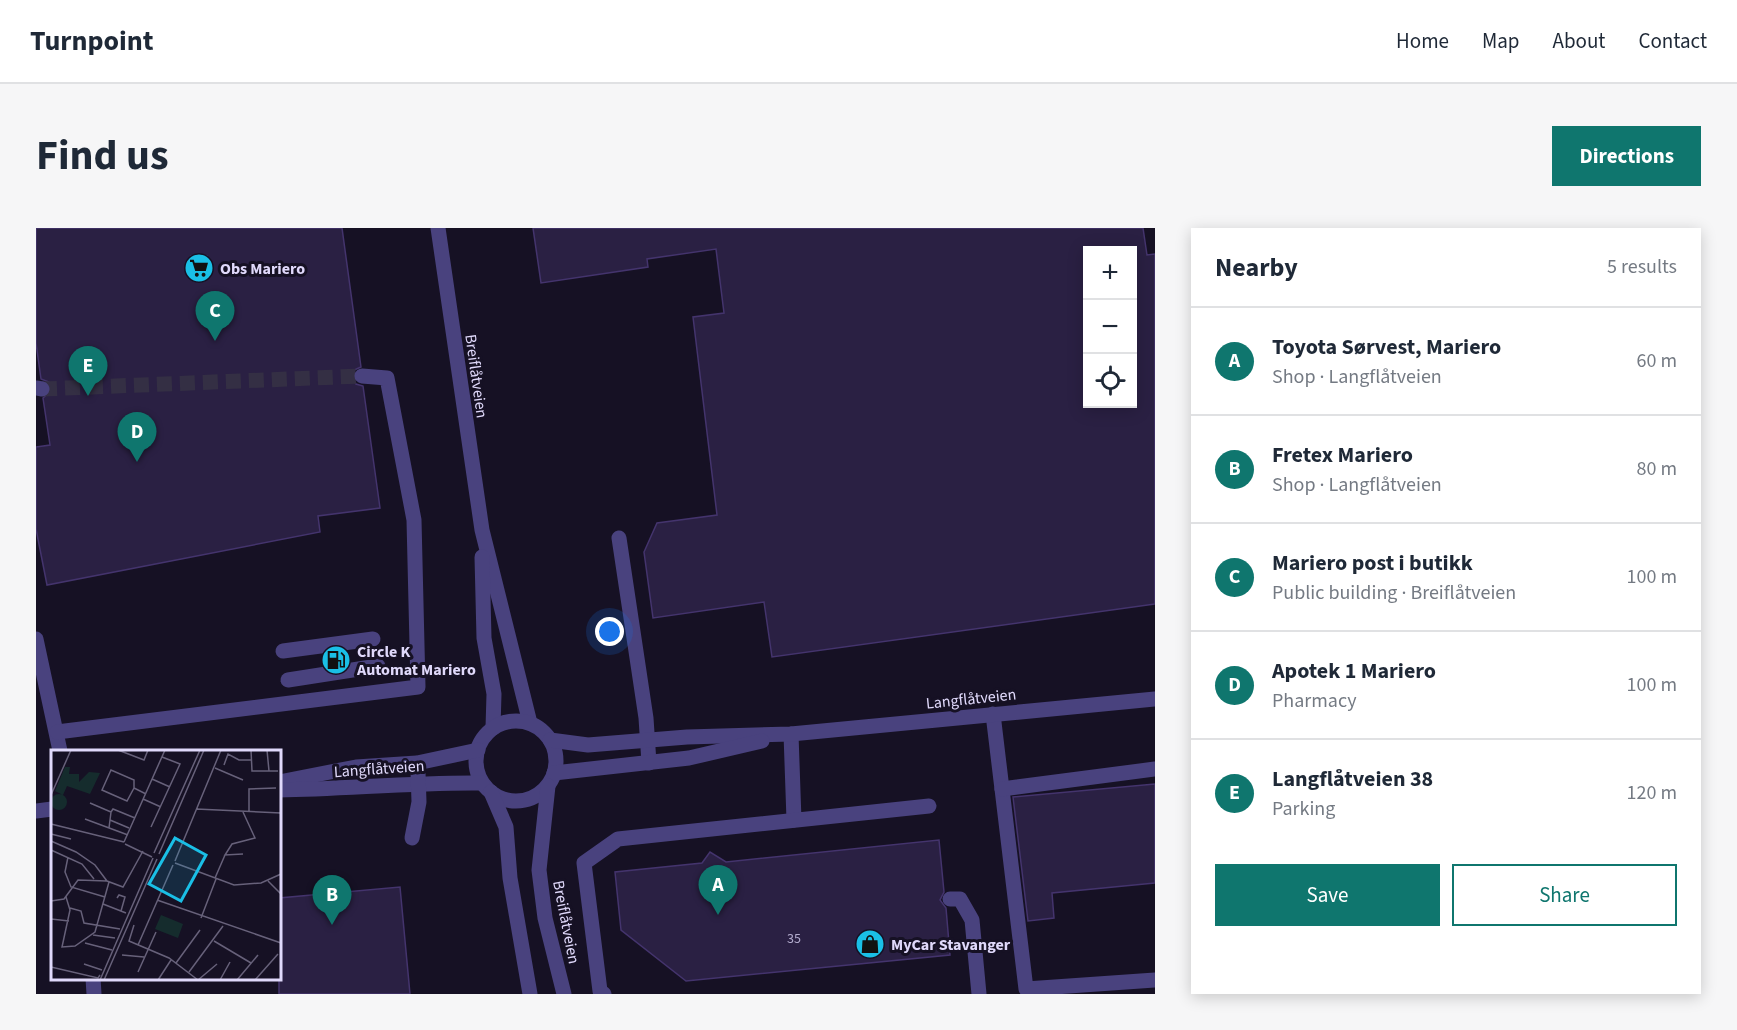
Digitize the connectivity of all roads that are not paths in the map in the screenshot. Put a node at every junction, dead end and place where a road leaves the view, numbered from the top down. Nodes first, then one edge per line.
1 (438, 228) edge
2 (362, 376) tunnel mouth
3 (482, 530) junction
4 (619, 538) dead end
5 (36, 639) edge
6 (373, 639) dead end
7 (283, 651) dead end
8 (378, 666) dead end
9 (288, 680) dead end
10 (1155, 699) edge
11 (993, 714) junction
12 (530, 723) junction
13 (493, 728) junction
14 (57, 732) junction
15 (791, 734) junction
16 (550, 740) junction
17 (647, 740) junction
18 (60, 750) edge
19 (478, 750) junction
20 (417, 763) junction
21 (649, 763) junction
22 (1155, 769) edge
23 (551, 780) junction
24 (280, 782) edge
25 (419, 782) junction
26 (487, 788) junction
27 (1002, 789) junction
28 (280, 790) edge
29 (929, 806) dead end
30 (51, 809) edge
31 (36, 811) edge
32 (794, 820) junction
33 (412, 838) dead end
34 (950, 899) dead end
35 (93, 979) edge
36 (1155, 980) edge
37 (1027, 991) edge
38 (94, 994) edge
39 (530, 994) edge
40 (564, 994) edge
41 (604, 994) edge
42 (979, 994) edge

1 - 3 street, Breiflåtveien
2 - 14 street
3 - 12 street, Breiflåtveien
3 - 13 street, Breiflåtveien
4 - 17 street
5 - 14 street
6 - 7 street
8 - 9 street
10 - 11 street, Langflåtveien
11 - 15 street, Langflåtveien
11 - 27 street
12 - 13 street
12 - 16 street
13 - 19 street
14 - 18 street
15 - 17 street, Langflåtveien
15 - 21 street, Langflåtveien
15 - 32 street
16 - 17 street, Langflåtveien
16 - 23 street
17 - 21 street
19 - 20 street, Langflåtveien
19 - 26 street
20 - 24 street, Langflåtveien
20 - 25 street
21 - 23 street, Langflåtveien
22 - 27 street
23 - 26 street
23 - 40 street, Breiflåtveien
25 - 26 street, Langflåtveien
25 - 28 street, Langflåtveien
25 - 33 street
26 - 39 street
27 - 37 street
29 - 32 street
30 - 31 street
32 - 41 street
34 - 42 street
35 - 38 street
36 - 37 street

